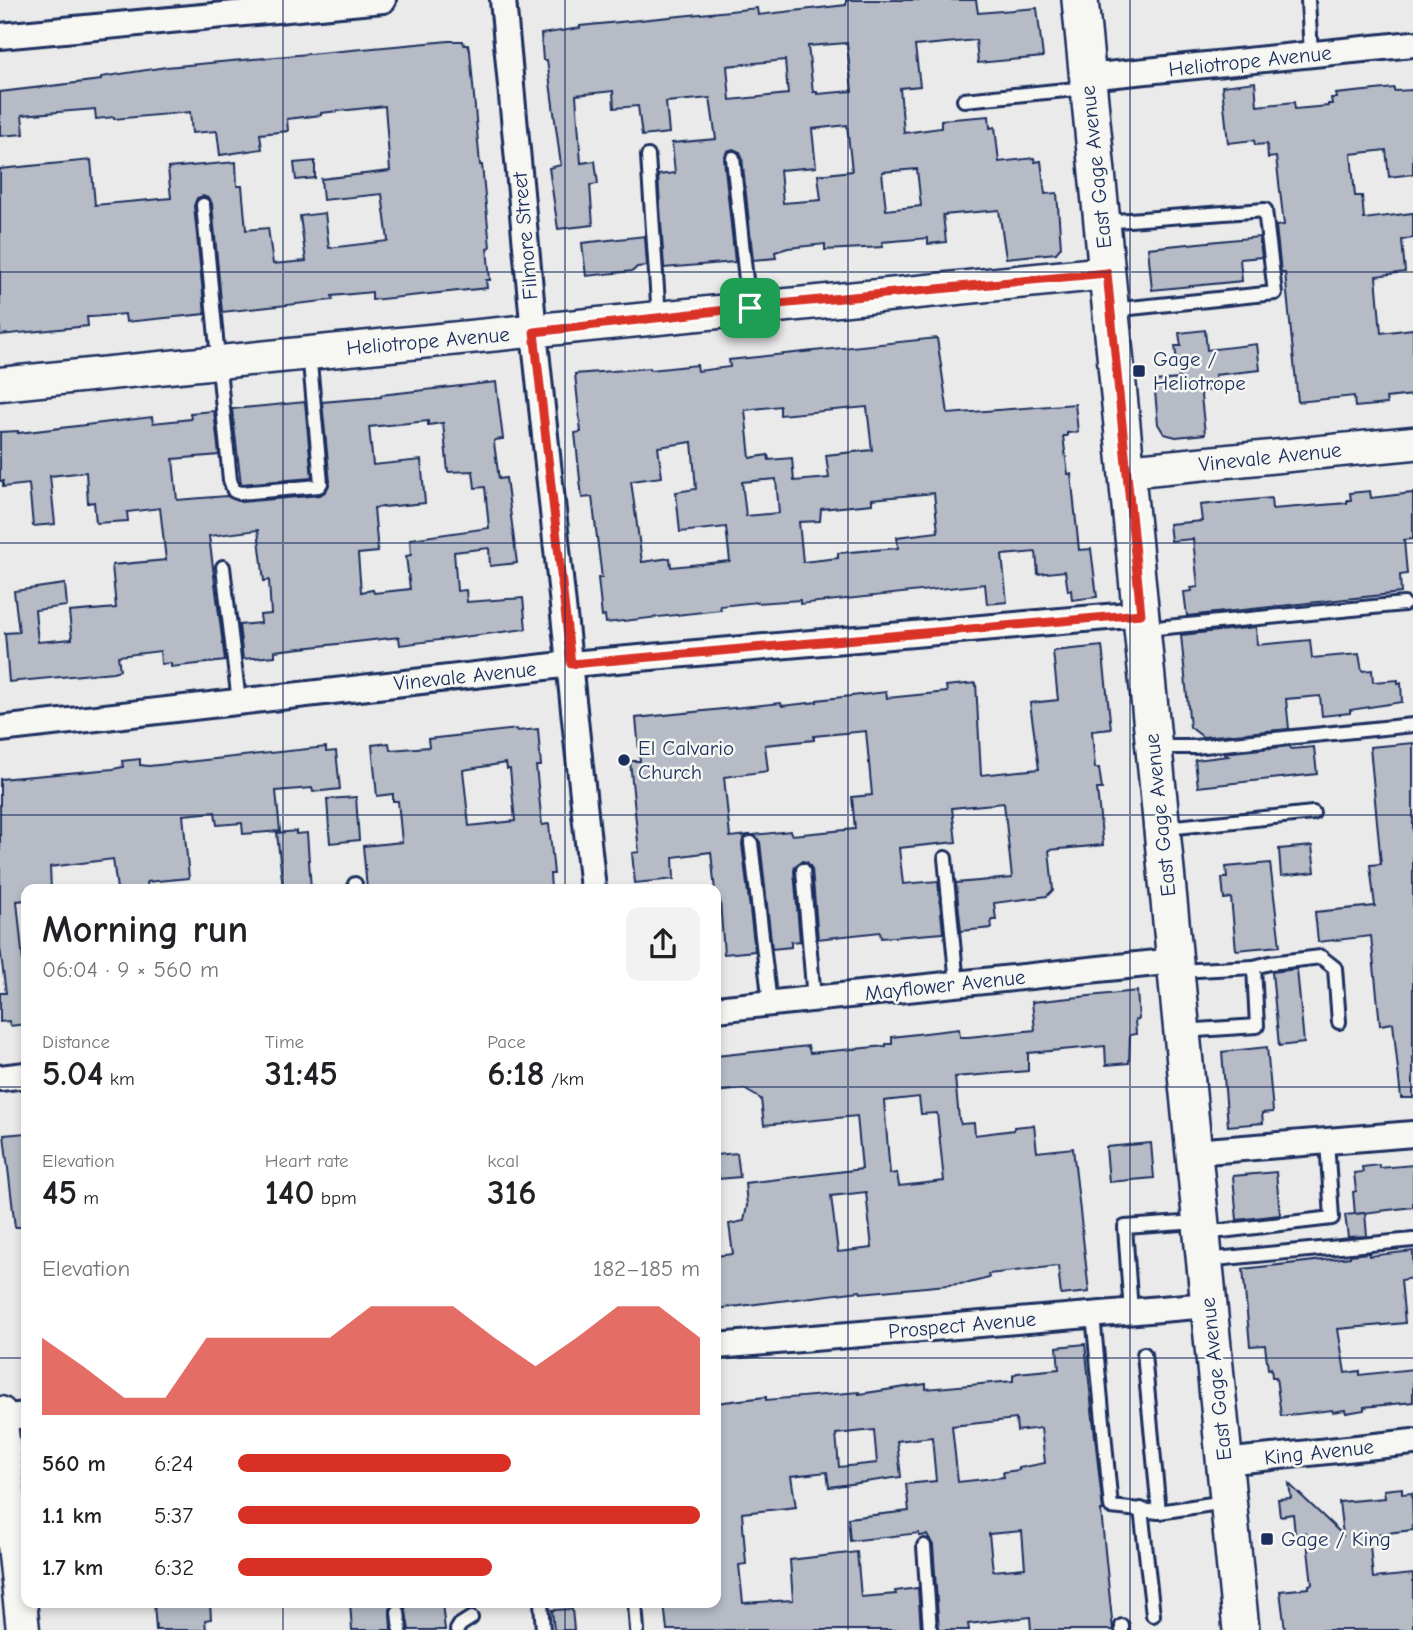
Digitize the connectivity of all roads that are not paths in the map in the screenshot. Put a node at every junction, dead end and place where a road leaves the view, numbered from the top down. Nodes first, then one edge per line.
1 (383, 0) edge
2 (503, 0) edge
3 (1080, 0) edge
4 (1308, 0) edge
5 (0, 36) edge
6 (1413, 44) edge
7 (1311, 54) junction
8 (1088, 82) junction
9 (964, 100) dead end
10 (648, 156) dead end
11 (733, 158) dead end
12 (203, 205) dead end
13 (1102, 222) junction
14 (1107, 273) junction
15 (750, 308) junction
16 (1111, 310) junction
17 (659, 318) junction
18 (534, 332) junction
19 (309, 352) junction
20 (219, 361) junction
21 (0, 384) edge
22 (1413, 443) edge
23 (1126, 471) junction
24 (223, 567) dead end
25 (1404, 604) dead end
26 (1141, 622) junction
27 (571, 664) junction
28 (239, 702) junction
29 (1413, 725) edge
30 (0, 729) edge
31 (1154, 748) junction
32 (1313, 813) dead end
33 (1162, 829) junction
34 (751, 843) dead end
35 (946, 858) dead end
36 (803, 870) dead end
37 (593, 884) edge
38 (1175, 966) junction
39 (1254, 967) junction
40 (957, 984) junction
41 (814, 999) junction
42 (770, 1003) junction
43 (721, 1008) edge
44 (1339, 1022) dead end
45 (1182, 1031) junction
46 (21, 1076) edge
47 (0, 1078) edge
48 (1413, 1133) edge
49 (1326, 1141) junction
50 (1194, 1152) junction
51 (1202, 1238) junction
52 (1413, 1240) edge
53 (1209, 1305) junction
54 (1131, 1312) junction
55 (1093, 1315) junction
56 (721, 1346) edge
57 (1144, 1354) dead end
58 (21, 1415) edge
59 (0, 1416) edge
60 (1413, 1442) edge
61 (1224, 1462) junction
62 (1228, 1501) junction
63 (1141, 1509) junction
64 (1159, 1511) junction
65 (923, 1546) dead end
66 (541, 1608) edge
67 (635, 1608) edge
68 (398, 1612) dead end
69 (1153, 1615) dead end
70 (471, 1618) dead end
71 (23, 1630) edge
72 (400, 1630) edge
73 (457, 1630) edge
74 (543, 1630) edge
75 (637, 1630) edge
76 (930, 1630) edge
77 (1241, 1630) edge

1 - 5 street
2 - 18 street, Filmore Street
3 - 8 main road, East Gage Avenue
4 - 7 lane
6 - 7 street, Heliotrope Avenue
7 - 8 street, Heliotrope Avenue
8 - 9 lane
8 - 13 main road, East Gage Avenue
10 - 17 lane
11 - 15 lane
12 - 20 lane
13 - 14 main road, East Gage Avenue
13 - 16 lane
14 - 15 street, Heliotrope Avenue
14 - 16 main road, East Gage Avenue
15 - 17 street, Heliotrope Avenue
16 - 23 main road, East Gage Avenue
17 - 18 street, Heliotrope Avenue
18 - 19 street, Heliotrope Avenue
18 - 27 street, Filmore Street
19 - 20 street, Heliotrope Avenue
19 - 20 lane
20 - 21 street, Heliotrope Avenue
22 - 23 street, Vinevale Avenue
23 - 26 main road, East Gage Avenue
24 - 28 lane
25 - 26 lane
26 - 27 street, Vinevale Avenue
26 - 31 main road, East Gage Avenue
27 - 28 street, Vinevale Avenue
27 - 37 street, Filmore Street
28 - 30 street, Vinevale Avenue
29 - 31 lane
31 - 33 main road, East Gage Avenue
32 - 33 lane
33 - 38 main road, East Gage Avenue
34 - 42 lane
35 - 40 lane
36 - 41 lane
38 - 39 lane
38 - 40 street, Mayflower Avenue
38 - 45 main road, East Gage Avenue
39 - 44 lane
39 - 45 lane
40 - 41 street, Mayflower Avenue
41 - 42 street, Mayflower Avenue
42 - 43 street, Mayflower Avenue
45 - 50 main road, East Gage Avenue
46 - 47 street
48 - 49 street
49 - 50 street
49 - 51 lane
50 - 51 main road, East Gage Avenue
51 - 52 lane
51 - 53 main road, East Gage Avenue
51 - 54 lane
53 - 54 street, Prospect Avenue
53 - 61 main road, East Gage Avenue
54 - 55 street, Prospect Avenue
55 - 56 street, Prospect Avenue
55 - 63 lane
57 - 64 lane
58 - 59 street
59 - 71 street
60 - 61 street, King Avenue
61 - 62 main road, East Gage Avenue
62 - 64 lane
62 - 77 main road, East Gage Avenue
63 - 64 lane
63 - 69 lane
65 - 76 lane
66 - 74 lane
67 - 75 lane
68 - 72 lane
70 - 73 lane

